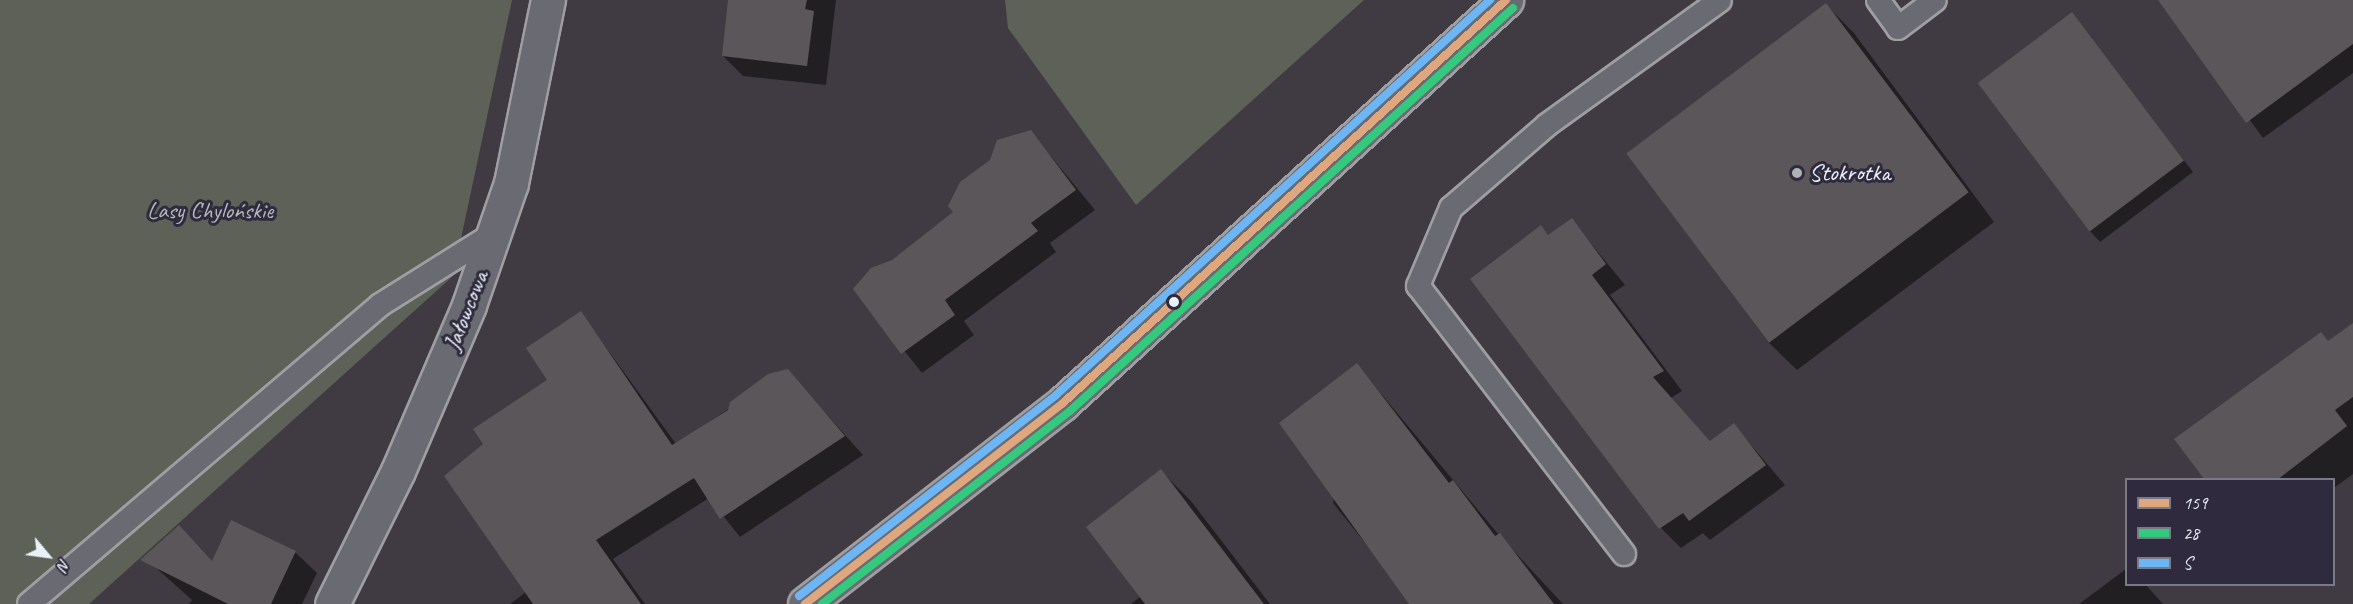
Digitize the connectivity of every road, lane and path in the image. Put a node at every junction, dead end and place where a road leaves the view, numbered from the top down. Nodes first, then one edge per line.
1 (548, 0) edge
2 (1506, 0) edge
3 (1720, 0) edge
4 (1878, 0) edge
5 (1935, 0) edge
6 (493, 234) junction
7 (1624, 554) dead end
8 (29, 604) edge
9 (332, 604) edge
10 (805, 604) edge

1 - 6 street, Jałowcowa
2 - 10 street
3 - 7 lane
4 - 5 lane
6 - 8 lane
6 - 9 street, Jałowcowa

